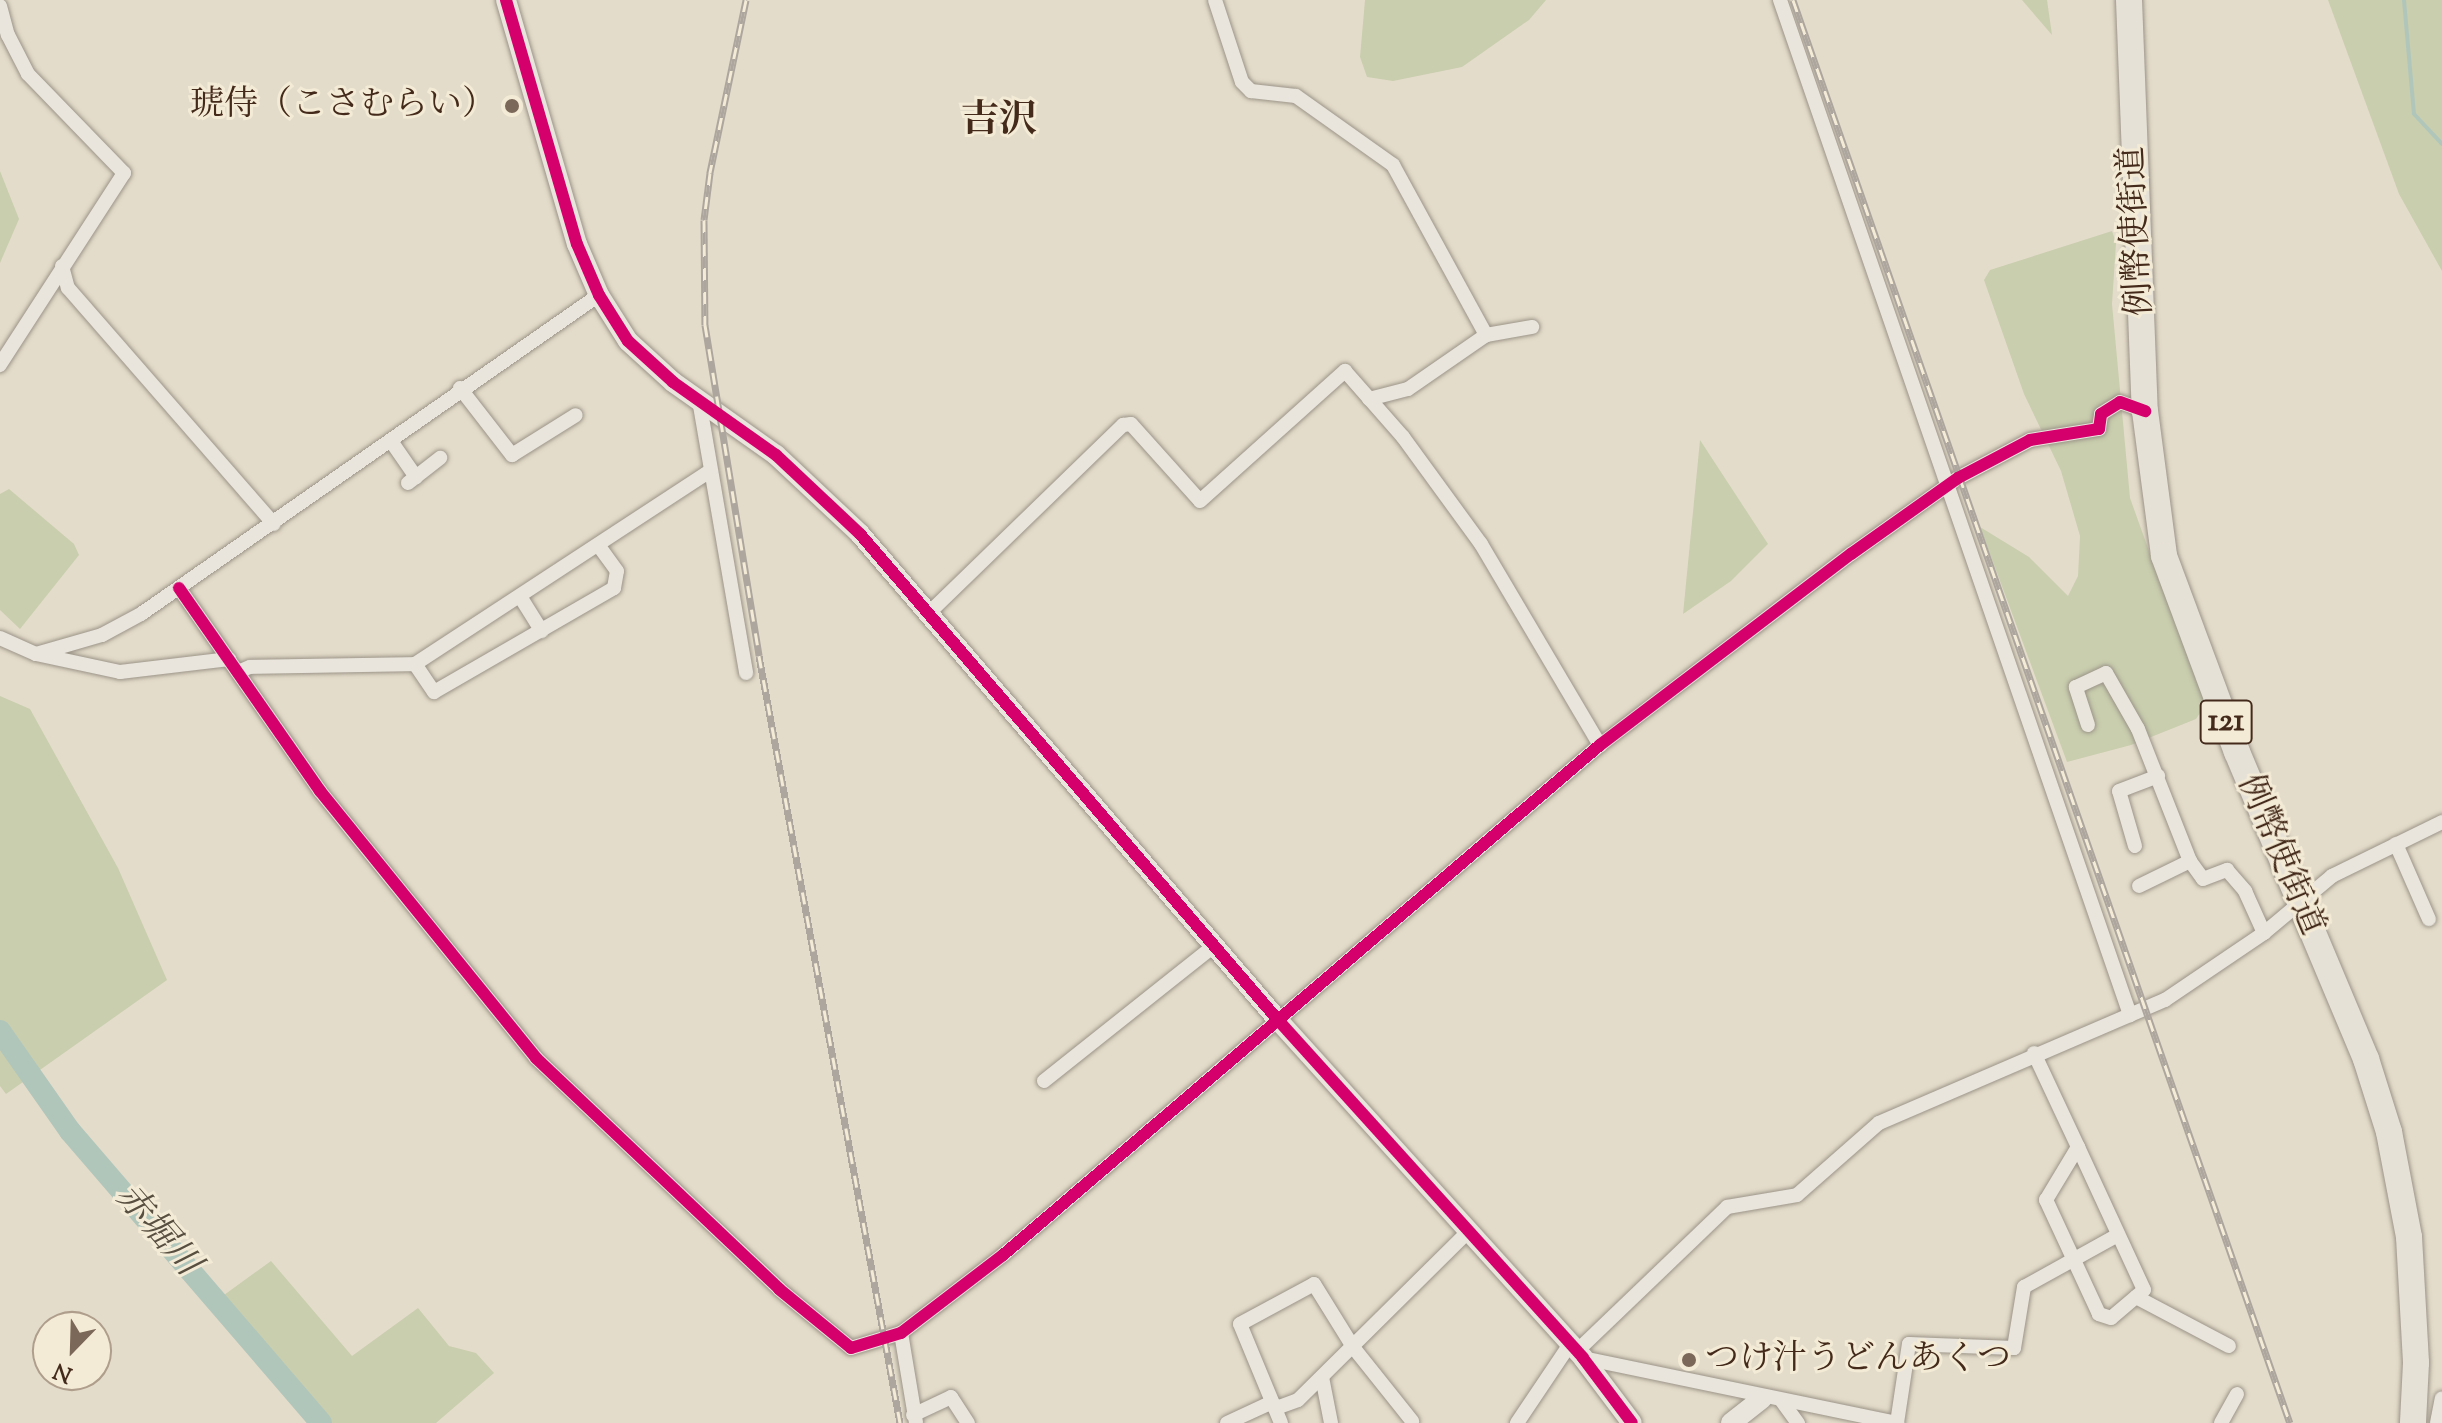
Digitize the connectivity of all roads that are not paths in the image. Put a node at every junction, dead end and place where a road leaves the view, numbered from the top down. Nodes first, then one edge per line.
1 (506, 0) edge
2 (1215, 0) edge
3 (1780, 0) edge
4 (2129, 0) edge
5 (0, 6) edge
6 (62, 266) junction
7 (599, 295) junction
8 (1532, 327) dead end
9 (1486, 335) junction
10 (0, 365) edge
11 (460, 388) junction
12 (1369, 399) junction
13 (699, 400) junction
14 (2145, 411) junction
15 (576, 415) dead end
16 (391, 441) junction
17 (440, 458) dead end
18 (710, 471) junction
19 (1945, 487) junction
20 (274, 524) junction
21 (598, 545) junction
22 (179, 588) junction
23 (521, 598) junction
24 (930, 612) junction
25 (542, 631) junction
26 (0, 638) edge
27 (36, 654) junction
28 (229, 659) junction
29 (415, 664) junction
30 (238, 672) junction
31 (746, 673) dead end
32 (2088, 725) dead end
33 (1600, 745) junction
34 (2158, 776) junction
35 (2442, 822) edge
36 (2396, 844) junction
37 (2135, 846) dead end
38 (2190, 861) junction
39 (2139, 886) dead end
40 (2300, 903) junction
41 (2429, 919) dead end
42 (2264, 933) junction
43 (1214, 946) junction
44 (2130, 1015) junction
45 (1278, 1020) junction
46 (2034, 1053) junction
47 (1044, 1081) dead end
48 (2078, 1147) junction
49 (1468, 1232) junction
50 (2118, 1235) junction
51 (2072, 1261) junction
52 (2136, 1297) junction
53 (901, 1333) junction
54 (2229, 1346) dead end
55 (1353, 1347) junction
56 (1577, 1351) junction
57 (1322, 1377) junction
58 (2237, 1394) dead end
59 (2442, 1398) edge
60 (1772, 1399) junction
61 (1279, 1407) junction
62 (915, 1419) edge
63 (1412, 1421) dead end
64 (968, 1423) edge
65 (1227, 1423) edge
66 (1281, 1423) edge
67 (1331, 1423) edge
68 (1517, 1423) edge
69 (1632, 1423) edge
70 (1731, 1423) edge
71 (1798, 1423) edge
72 (2221, 1423) edge
73 (2413, 1423) edge
74 (2437, 1423) edge

1 - 7 street
2 - 9 street
3 - 19 street
4 - 14 highway, 例幣使街道 / 121
5 - 6 street
6 - 10 street
6 - 20 street
7 - 11 street
7 - 13 street
8 - 9 street
9 - 12 street
11 - 15 street
11 - 16 street
12 - 24 street
12 - 33 street
13 - 18 street
13 - 24 street
14 - 19 street
14 - 40 highway, 例幣使街道 / 121
16 - 17 street
16 - 20 street
18 - 21 street
18 - 31 street
19 - 33 street
19 - 44 street
20 - 22 street
21 - 23 street
21 - 25 street
22 - 27 street
22 - 28 street
23 - 25 street
23 - 29 street
24 - 43 street
25 - 29 street
26 - 27 street
27 - 28 street
28 - 30 street
29 - 30 street
30 - 53 street
32 - 34 street
33 - 45 street
34 - 37 street
34 - 38 street
35 - 36 street
36 - 40 street
36 - 41 street
38 - 39 street
38 - 42 street
40 - 42 street
40 - 73 highway, 例幣使街道 / 121
42 - 44 street
43 - 45 street
43 - 47 street
44 - 46 street
45 - 49 street
45 - 53 street
46 - 48 street
46 - 56 street
48 - 50 street
48 - 51 street
49 - 55 street
49 - 56 street
50 - 51 street
50 - 52 street
51 - 52 street
51 - 60 street
52 - 54 street
53 - 62 street
55 - 57 street
55 - 61 street
55 - 63 street
56 - 60 street
56 - 68 street
56 - 69 street
57 - 61 street
57 - 67 street
58 - 72 street
59 - 74 street
60 - 70 street
60 - 71 street
61 - 65 street
61 - 66 street
62 - 64 street

